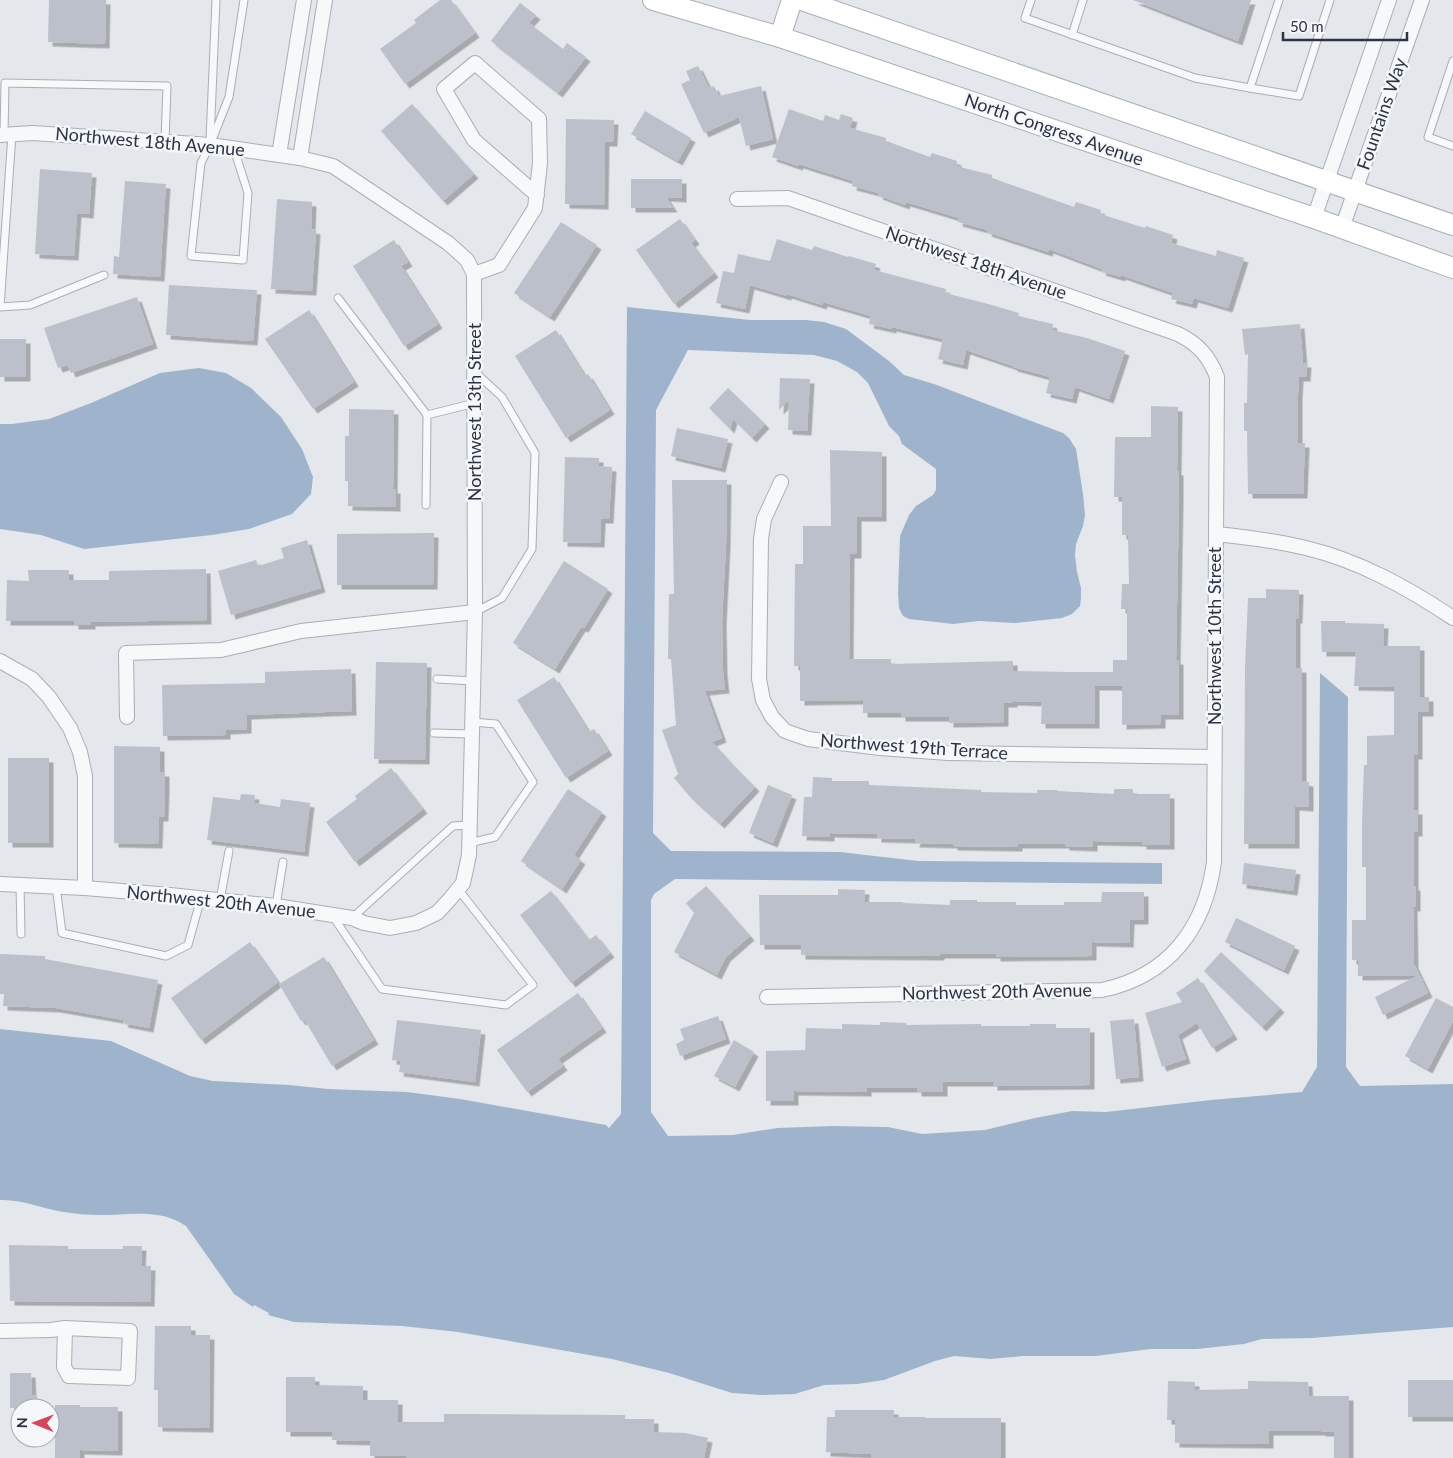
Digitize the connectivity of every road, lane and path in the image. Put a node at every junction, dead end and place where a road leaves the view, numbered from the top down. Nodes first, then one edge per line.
1 (216, 0) edge
2 (244, 0) edge
3 (304, 0) edge
4 (325, 0) edge
5 (653, 0) edge
6 (792, 0) edge
7 (802, 0) edge
8 (1031, 0) edge
9 (1083, 0) edge
10 (1280, 0) edge
11 (1330, 0) edge
12 (1389, 0) edge
13 (1422, 0) edge
14 (1072, 35) junction
15 (780, 37) junction
16 (1453, 61) edge
17 (1250, 88) junction
18 (5, 134) edge
19 (165, 142) junction
20 (210, 145) junction
21 (1453, 146) edge
22 (234, 148) junction
23 (279, 155) junction
24 (300, 158) junction
25 (1326, 182) junction
26 (1355, 192) junction
27 (536, 195) junction
28 (737, 199) dead end
29 (1314, 218) junction
30 (1453, 225) edge
31 (1342, 228) junction
32 (1453, 268) edge
33 (474, 274) junction
34 (104, 275) dead end
35 (338, 298) dead end
36 (0, 308) edge
37 (1206, 356) joint
38 (475, 372) junction
39 (476, 403) junction
40 (427, 415) junction
41 (781, 482) dead end
42 (426, 505) dead end
43 (1216, 534) junction
44 (475, 612) junction
45 (1453, 618) edge
46 (0, 661) edge
47 (437, 679) dead end
48 (473, 681) junction
49 (127, 717) dead end
50 (472, 728) junction
51 (434, 733) dead end
52 (1214, 757) junction
53 (470, 825) junction
54 (469, 843) junction
55 (230, 851) dead end
56 (283, 862) dead end
57 (0, 884) edge
58 (20, 885) junction
59 (56, 886) junction
60 (85, 888) junction
61 (458, 889) junction
62 (201, 898) junction
63 (220, 900) junction
64 (276, 906) junction
65 (437, 913) joint
66 (332, 915) junction
67 (1199, 917) joint
68 (352, 918) junction
69 (21, 934) dead end
70 (767, 997) dead end
71 (65, 1328) junction
72 (0, 1331) edge

1 - 20 lane
2 - 20 lane
3 - 23 street
4 - 24 street
5 - 15 main road, North Congress Avenue
6 - 15 main road
7 - 25 main road
8 - 14 lane
9 - 14 lane
10 - 17 lane
11 - 17 lane
12 - 25 street, Fountains Way
13 - 26 street, Fountains Way
14 - 17 lane
15 - 29 main road, North Congress Avenue
16 - 21 lane
18 - 19 street, Northwest 18th Avenue
18 - 19 lane
18 - 36 lane
19 - 20 street, Northwest 18th Avenue
20 - 22 street, Northwest 18th Avenue
20 - 22 lane
22 - 23 street, Northwest 18th Avenue
23 - 24 street, Northwest 18th Avenue
24 - 33 street
25 - 26 main road
25 - 29 street, Fountains Way
26 - 30 main road
26 - 31 street, Fountains Way
27 - 27 street
27 - 33 street
28 - 37 street, Northwest 18th Avenue
29 - 31 main road, North Congress Avenue
31 - 32 main road, North Congress Avenue
33 - 38 street, Northwest 13th Street
34 - 36 lane
35 - 40 lane
37 - 43 street, Northwest 10th Street
38 - 39 street, Northwest 13th Street
38 - 44 lane
39 - 40 lane
39 - 44 street, Northwest 13th Street
40 - 42 lane
41 - 52 street, Northwest 19th Terrace
43 - 45 street
43 - 52 street, Northwest 10th Street
44 - 48 street, Northwest 13th Street
44 - 49 street
46 - 60 street
47 - 48 lane
48 - 50 street, Northwest 13th Street
50 - 51 lane
50 - 53 street, Northwest 13th Street
50 - 54 lane
52 - 67 street, Northwest 10th Street
53 - 54 street, Northwest 13th Street
53 - 68 lane
54 - 61 street, Northwest 13th Street
55 - 63 lane
56 - 64 lane
57 - 58 street, Northwest 20th Avenue
58 - 59 street, Northwest 20th Avenue
58 - 69 lane
59 - 60 street, Northwest 20th Avenue
59 - 62 lane
60 - 62 street, Northwest 20th Avenue
61 - 65 street, Northwest 13th Street
61 - 66 lane
62 - 63 street, Northwest 20th Avenue
63 - 64 street, Northwest 20th Avenue
64 - 66 street, Northwest 20th Avenue
65 - 68 street, Northwest 20th Avenue
66 - 68 street, Northwest 20th Avenue
67 - 70 street, Northwest 20th Avenue
71 - 71 street
71 - 72 street

